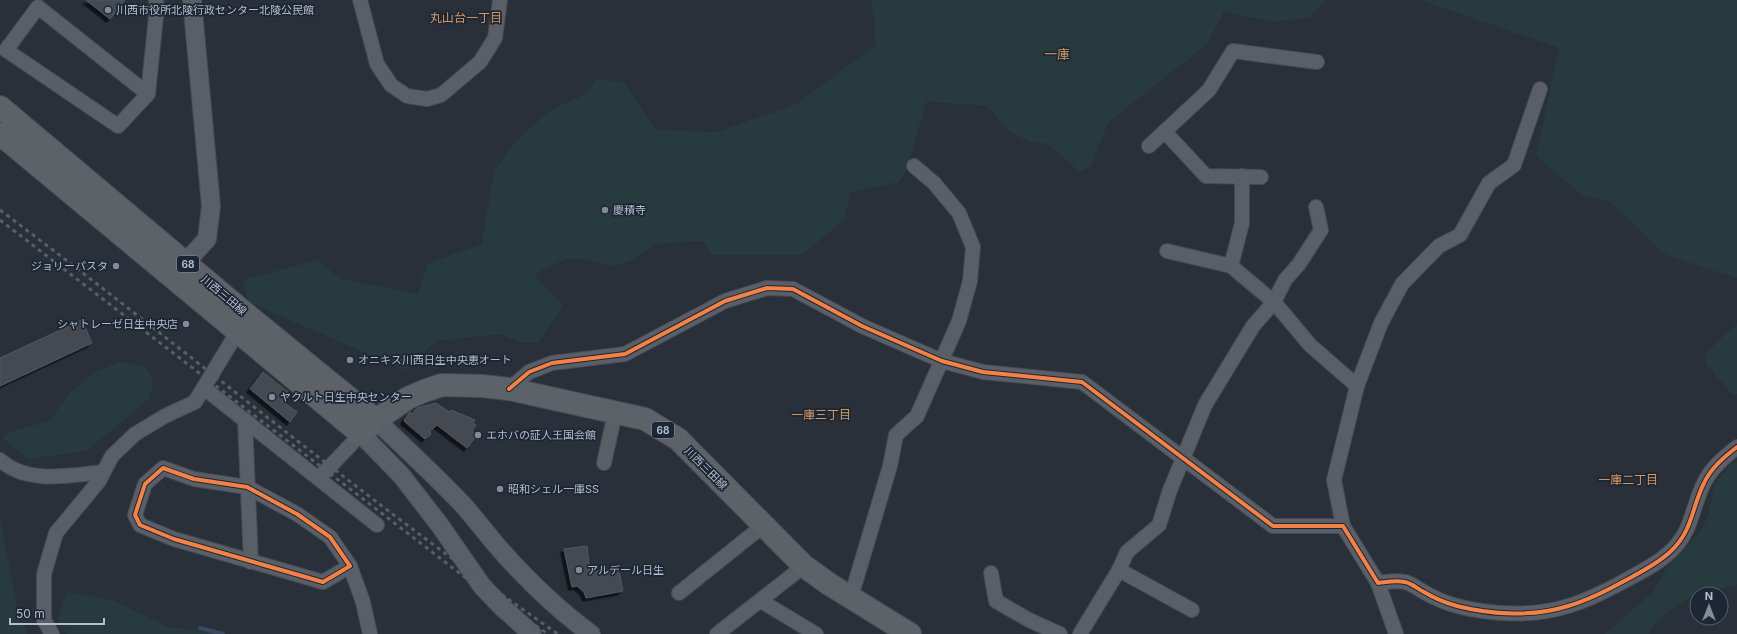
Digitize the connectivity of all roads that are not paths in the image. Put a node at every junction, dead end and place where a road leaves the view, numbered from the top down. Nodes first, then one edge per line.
1 (156, 0) edge
2 (192, 0) edge
3 (360, 0) edge
4 (500, 0) edge
5 (1318, 62) dead end
6 (1540, 88) dead end
7 (148, 94) junction
8 (0, 107) edge
9 (1165, 132) junction
10 (0, 134) edge
11 (1149, 146) dead end
12 (914, 166) dead end
13 (1242, 176) junction
14 (1261, 177) dead end
15 (1316, 207) dead end
16 (1167, 251) dead end
17 (1230, 266) junction
18 (179, 270) junction
19 (1274, 302) junction
20 (245, 325) junction
21 (942, 361) junction
22 (1357, 386) junction
23 (204, 388) junction
24 (509, 389) junction
25 (615, 413) junction
26 (245, 420) junction
27 (368, 427) junction
28 (1737, 448) edge
29 (1183, 458) junction
30 (0, 460) edge
31 (604, 463) dead end
32 (103, 472) junction
33 (319, 478) junction
34 (247, 487) junction
35 (465, 508) junction
36 (439, 524) junction
37 (378, 525) dead end
38 (764, 525) junction
39 (1343, 526) junction
40 (251, 562) junction
41 (350, 566) junction
42 (804, 566) junction
43 (1119, 570) junction
44 (991, 573) dead end
45 (1378, 583) junction
46 (679, 593) dead end
47 (851, 597) junction
48 (760, 601) junction
49 (1192, 610) dead end
50 (52, 634) edge
51 (370, 634) edge
52 (532, 634) edge
53 (591, 634) edge
54 (718, 634) edge
55 (816, 634) edge
56 (910, 634) edge
57 (1060, 634) edge
58 (1080, 634) edge
59 (1396, 634) edge

1 - 7 street
2 - 18 street
3 - 4 street
5 - 9 street
6 - 22 street
7 - 7 street
8 - 18 main road, 川西三田線 / 68
9 - 11 street
9 - 13 street
10 - 18 main road, 川西三田線 / 68
12 - 21 street
13 - 14 street
13 - 17 street
15 - 19 street
16 - 17 street
17 - 19 street
18 - 20 main road, 川西三田線 / 68
19 - 22 street
19 - 29 street
20 - 23 street
20 - 27 main road, 川西三田線 / 68
21 - 24 street
21 - 29 street
21 - 47 street
22 - 39 street
23 - 26 street
23 - 32 street
24 - 25 main road, 川西三田線 / 68
24 - 27 main road, 川西三田線 / 68
25 - 31 street
25 - 38 main road, 川西三田線 / 68
26 - 33 street
26 - 34 street
27 - 33 street
27 - 35 street
27 - 36 street
28 - 45 street
29 - 39 street
29 - 43 street
30 - 32 street
32 - 50 street
33 - 37 street
34 - 40 street
34 - 40 street
34 - 41 street
35 - 36 street
35 - 53 street
36 - 52 street
38 - 42 main road, 川西三田線 / 68
38 - 46 street
39 - 45 street
40 - 41 street
41 - 51 street
42 - 47 main road, 川西三田線 / 68
42 - 48 street
43 - 49 street
43 - 58 street
44 - 57 street
45 - 59 street
47 - 56 main road, 川西三田線 / 68
48 - 54 street
48 - 55 street

